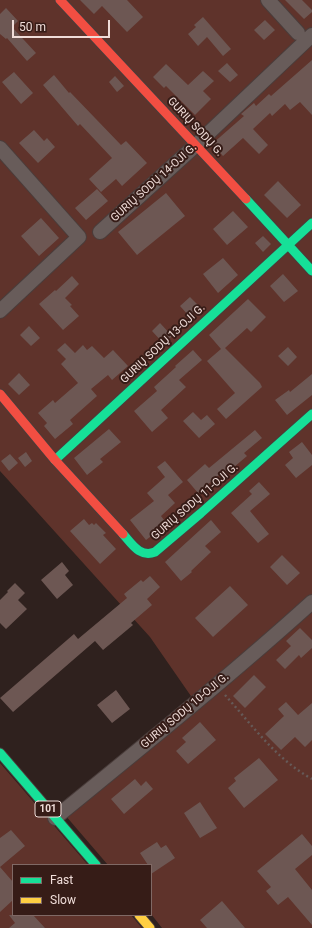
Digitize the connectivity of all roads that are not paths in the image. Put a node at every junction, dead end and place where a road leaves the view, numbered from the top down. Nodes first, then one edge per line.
1 (60, 0) edge
2 (268, 0) edge
3 (305, 34) edge
4 (196, 145) junction
5 (0, 148) edge
6 (312, 223) edge
7 (100, 232) dead end
8 (288, 246) junction
9 (312, 271) edge
10 (0, 311) edge
11 (0, 394) edge
12 (312, 414) edge
13 (55, 460) junction
14 (312, 602) edge
15 (0, 753) edge
16 (55, 818) junction
17 (95, 864) edge
18 (140, 916) edge
19 (150, 928) edge

1 - 4 street, GURIŲ SODŲ G.
2 - 3 street
3 - 4 street, GURIŲ SODŲ 14-OJI G.
4 - 7 street, GURIŲ SODŲ 14-OJI G.
4 - 8 street, GURIŲ SODŲ G.
5 - 10 street
6 - 8 street, GURIŲ SODŲ 13-OJI G.
8 - 9 street, GURIŲ SODŲ G.
8 - 13 street, GURIŲ SODŲ 13-OJI G.
11 - 13 street, GURIŲ SODŲ 11-OJI G.
12 - 13 street, GURIŲ SODŲ 11-OJI G.
14 - 16 street, GURIŲ SODŲ 10-OJI G.
15 - 16 street, 101
16 - 17 street, 101
18 - 19 street

